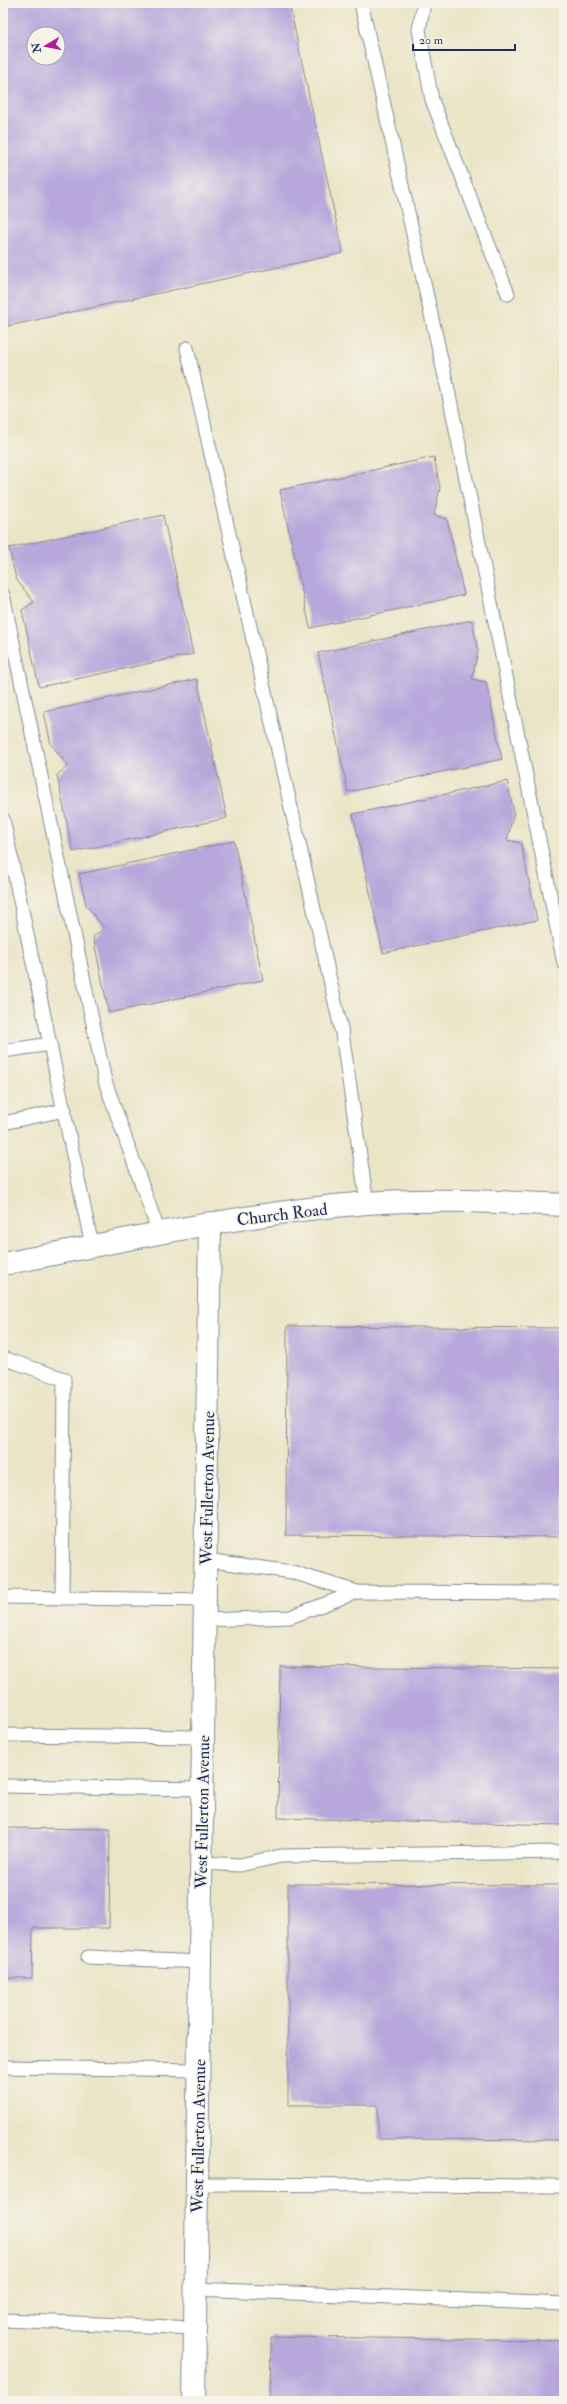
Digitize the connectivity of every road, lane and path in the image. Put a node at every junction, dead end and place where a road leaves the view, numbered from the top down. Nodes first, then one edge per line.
1 (361, 3) edge
2 (424, 3) edge
3 (508, 294) dead end
4 (188, 348) dead end
5 (3, 595) edge
6 (3, 819) edge
7 (564, 963) edge
8 (51, 1044) junction
9 (3, 1051) edge
10 (65, 1110) junction
11 (3, 1123) edge
12 (367, 1203) junction
13 (564, 1205) edge
14 (210, 1223) junction
15 (159, 1233) junction
16 (92, 1246) junction
17 (3, 1264) edge
18 (3, 1358) edge
19 (206, 1560) junction
20 (357, 1592) junction
21 (564, 1593) edge
22 (3, 1597) edge
23 (62, 1598) junction
24 (205, 1610) junction
25 (3, 1734) edge
26 (203, 1737) junction
27 (3, 1786) edge
28 (203, 1789) junction
29 (564, 1852) edge
30 (201, 1864) junction
31 (88, 1957) dead end
32 (200, 1962) junction
33 (3, 2066) edge
34 (198, 2070) junction
35 (197, 2184) junction
36 (564, 2186) edge
37 (196, 2289) junction
38 (564, 2304) edge
39 (3, 2320) edge
40 (195, 2328) junction
41 (194, 2401) edge

1 - 7 lane
2 - 3 lane
4 - 12 lane
5 - 15 lane
6 - 8 lane
8 - 9 lane
8 - 10 lane
10 - 11 lane
10 - 16 lane
12 - 13 street, Church Road
12 - 14 street, Church Road
14 - 15 street, Church Road
14 - 19 street, West Fullerton Avenue
15 - 16 street, Church Road
16 - 17 street, Church Road
18 - 23 lane
19 - 20 lane
19 - 24 street, West Fullerton Avenue
20 - 21 lane
20 - 24 lane
22 - 23 lane
23 - 24 lane
24 - 26 street, West Fullerton Avenue
25 - 26 lane
26 - 28 street, West Fullerton Avenue
27 - 28 lane
28 - 30 street, West Fullerton Avenue
29 - 30 lane
30 - 32 street, West Fullerton Avenue
31 - 32 lane
32 - 34 street, West Fullerton Avenue
33 - 34 lane
34 - 35 street, West Fullerton Avenue
35 - 36 lane
35 - 37 street, West Fullerton Avenue
37 - 38 lane
37 - 40 street, West Fullerton Avenue
39 - 40 lane
40 - 41 street, West Fullerton Avenue

